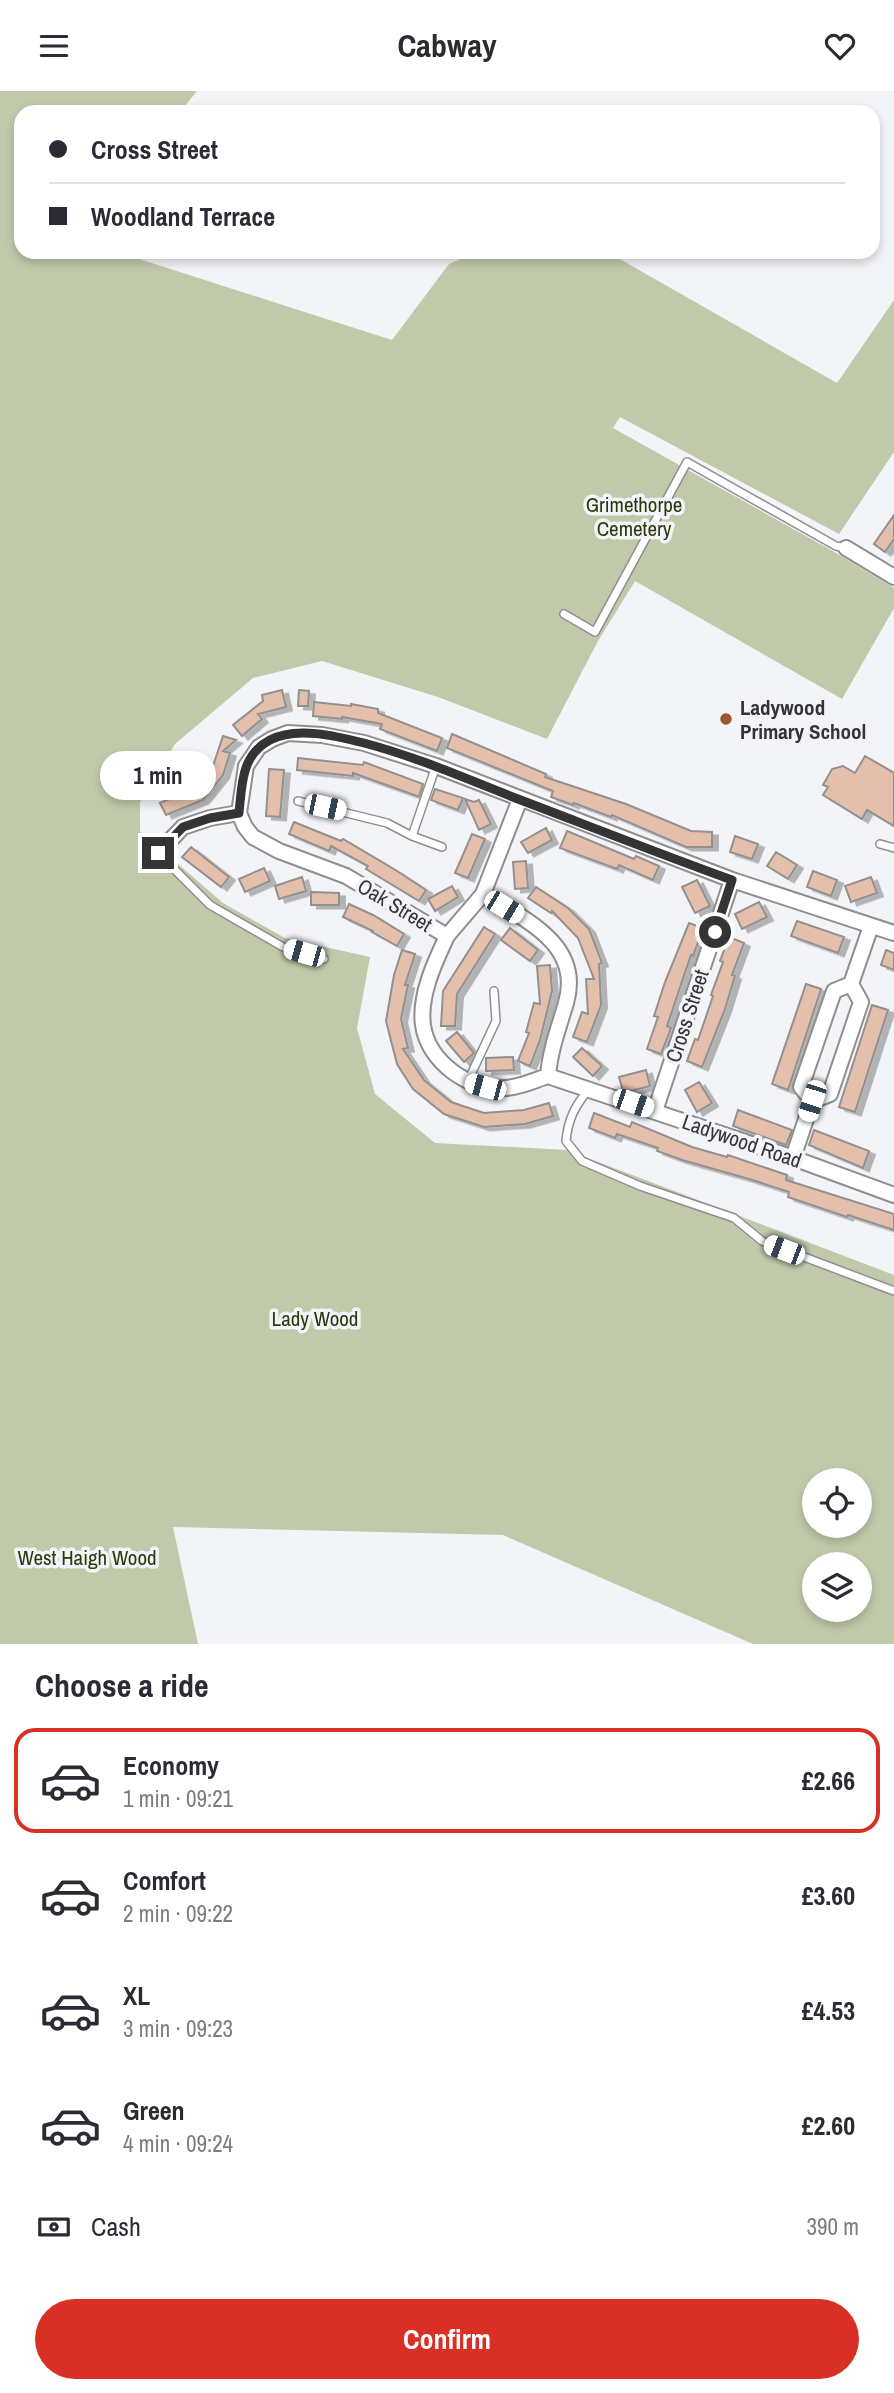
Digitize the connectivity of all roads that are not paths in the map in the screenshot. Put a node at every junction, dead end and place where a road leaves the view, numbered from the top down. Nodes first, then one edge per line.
1 (846, 548) joint
2 (894, 577) edge
3 (564, 614) dead end
4 (436, 767) junction
5 (520, 799) junction
6 (298, 801) dead end
7 (239, 813) junction
8 (412, 836) junction
9 (880, 843) dead end
10 (442, 847) dead end
11 (894, 848) edge
12 (158, 853) joint
13 (732, 880) junction
14 (483, 894) junction
15 (871, 926) junction
16 (894, 933) edge
17 (447, 936) junction
18 (324, 959) dead end
19 (851, 984) junction
20 (494, 991) dead end
21 (548, 1076) junction
22 (468, 1082) junction
23 (589, 1088) junction
24 (812, 1101) junction
25 (656, 1111) junction
26 (793, 1158) junction
27 (894, 1195) edge
28 (894, 1291) edge

1 - 2 street
1 - 3 lane
4 - 5 street
4 - 7 street
4 - 8 lane
5 - 13 street
5 - 14 street
6 - 8 lane
7 - 12 street
7 - 17 street, Oak Street
8 - 10 lane
9 - 11 lane
12 - 18 lane
13 - 15 street
13 - 25 street, Cross Street
14 - 17 street
14 - 21 street
15 - 16 street
15 - 19 street
17 - 22 street, Oak Street
19 - 24 street
19 - 24 street
20 - 22 lane
21 - 22 street
21 - 23 street, Ladywood Road
23 - 25 street, Ladywood Road
23 - 28 lane
24 - 26 street
25 - 26 street, Ladywood Road
26 - 27 street, Ladywood Road

